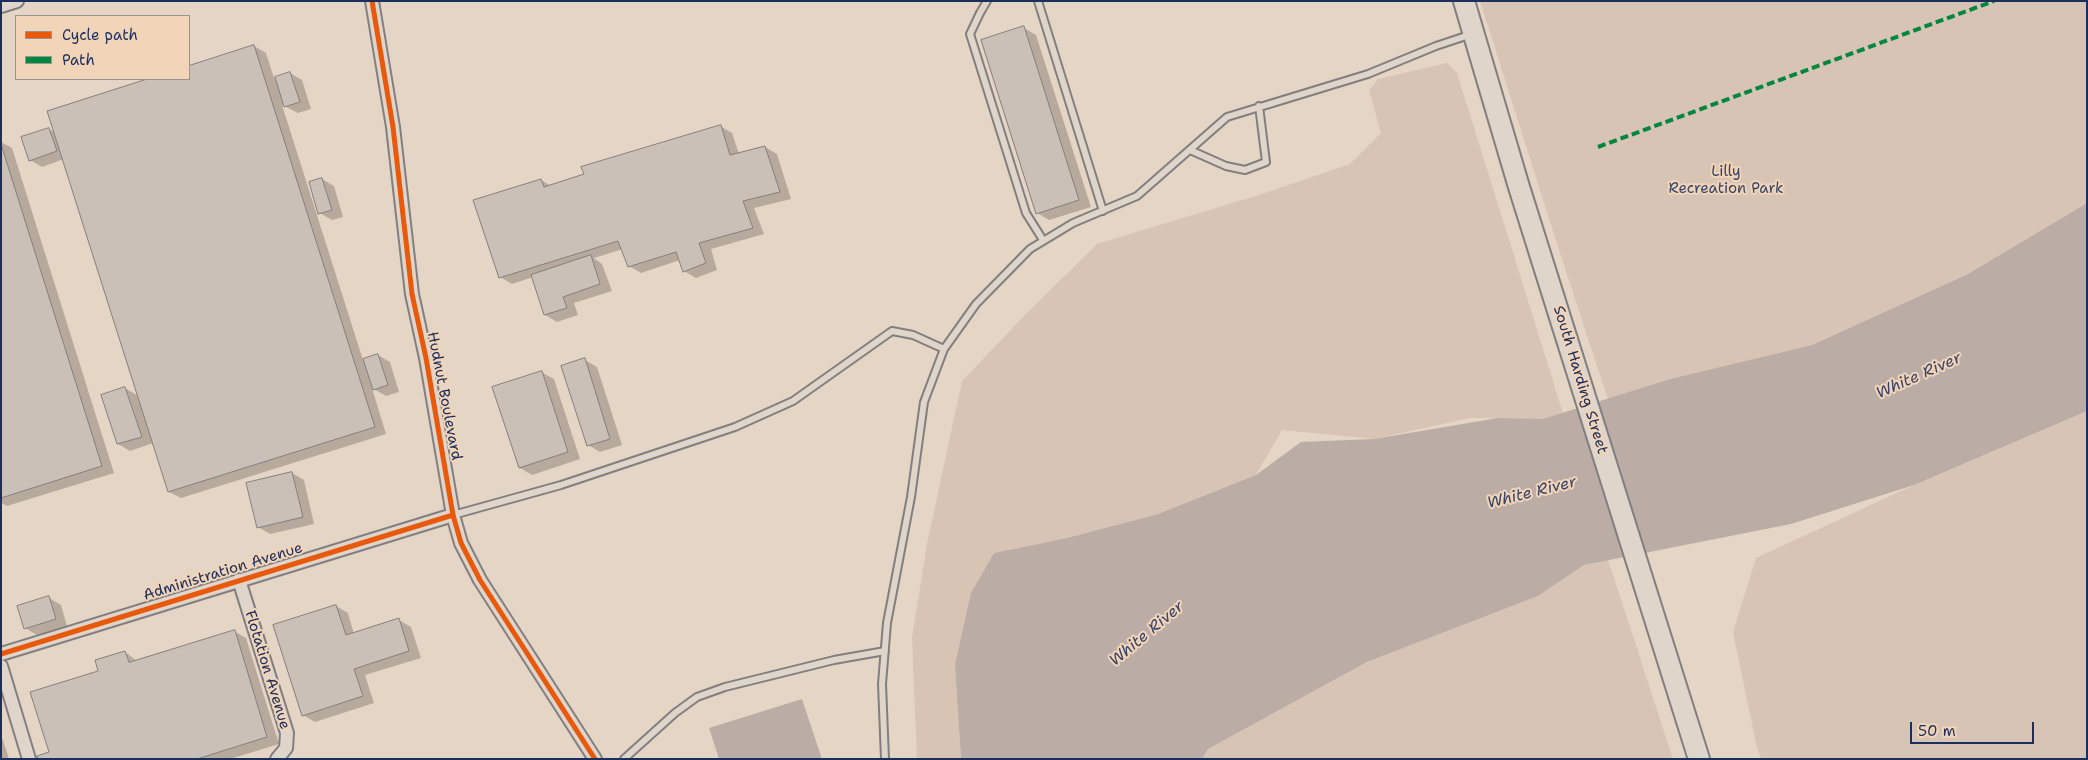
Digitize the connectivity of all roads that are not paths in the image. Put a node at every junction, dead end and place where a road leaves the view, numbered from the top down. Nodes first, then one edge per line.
1 (17, 1) edge
2 (372, 1) edge
3 (988, 1) edge
4 (1038, 1) edge
5 (1464, 1) edge
6 (1, 6) edge
7 (1474, 33) junction
8 (1259, 106) junction
9 (1190, 150) junction
10 (1102, 211) junction
11 (1044, 240) junction
12 (944, 349) junction
13 (453, 515) junction
14 (238, 580) junction
15 (885, 651) junction
16 (1, 654) edge
17 (1, 666) edge
18 (1699, 758) edge
19 (29, 759) edge
20 (278, 759) edge
21 (595, 759) edge
22 (624, 759) edge
23 (885, 759) edge

1 - 6 street
2 - 13 street, Hudnut Boulevard
3 - 11 lane
4 - 10 lane
5 - 7 main road, South Harding Street
7 - 8 lane
7 - 18 main road, South Harding Street
8 - 9 lane
8 - 9 lane
9 - 10 lane
10 - 11 lane
11 - 12 lane
12 - 13 lane
12 - 15 lane
13 - 14 street, Administration Avenue
13 - 21 street, Hudnut Boulevard
14 - 16 street, Administration Avenue
14 - 20 street, Flotation Avenue
15 - 22 lane
15 - 23 lane
17 - 19 street

